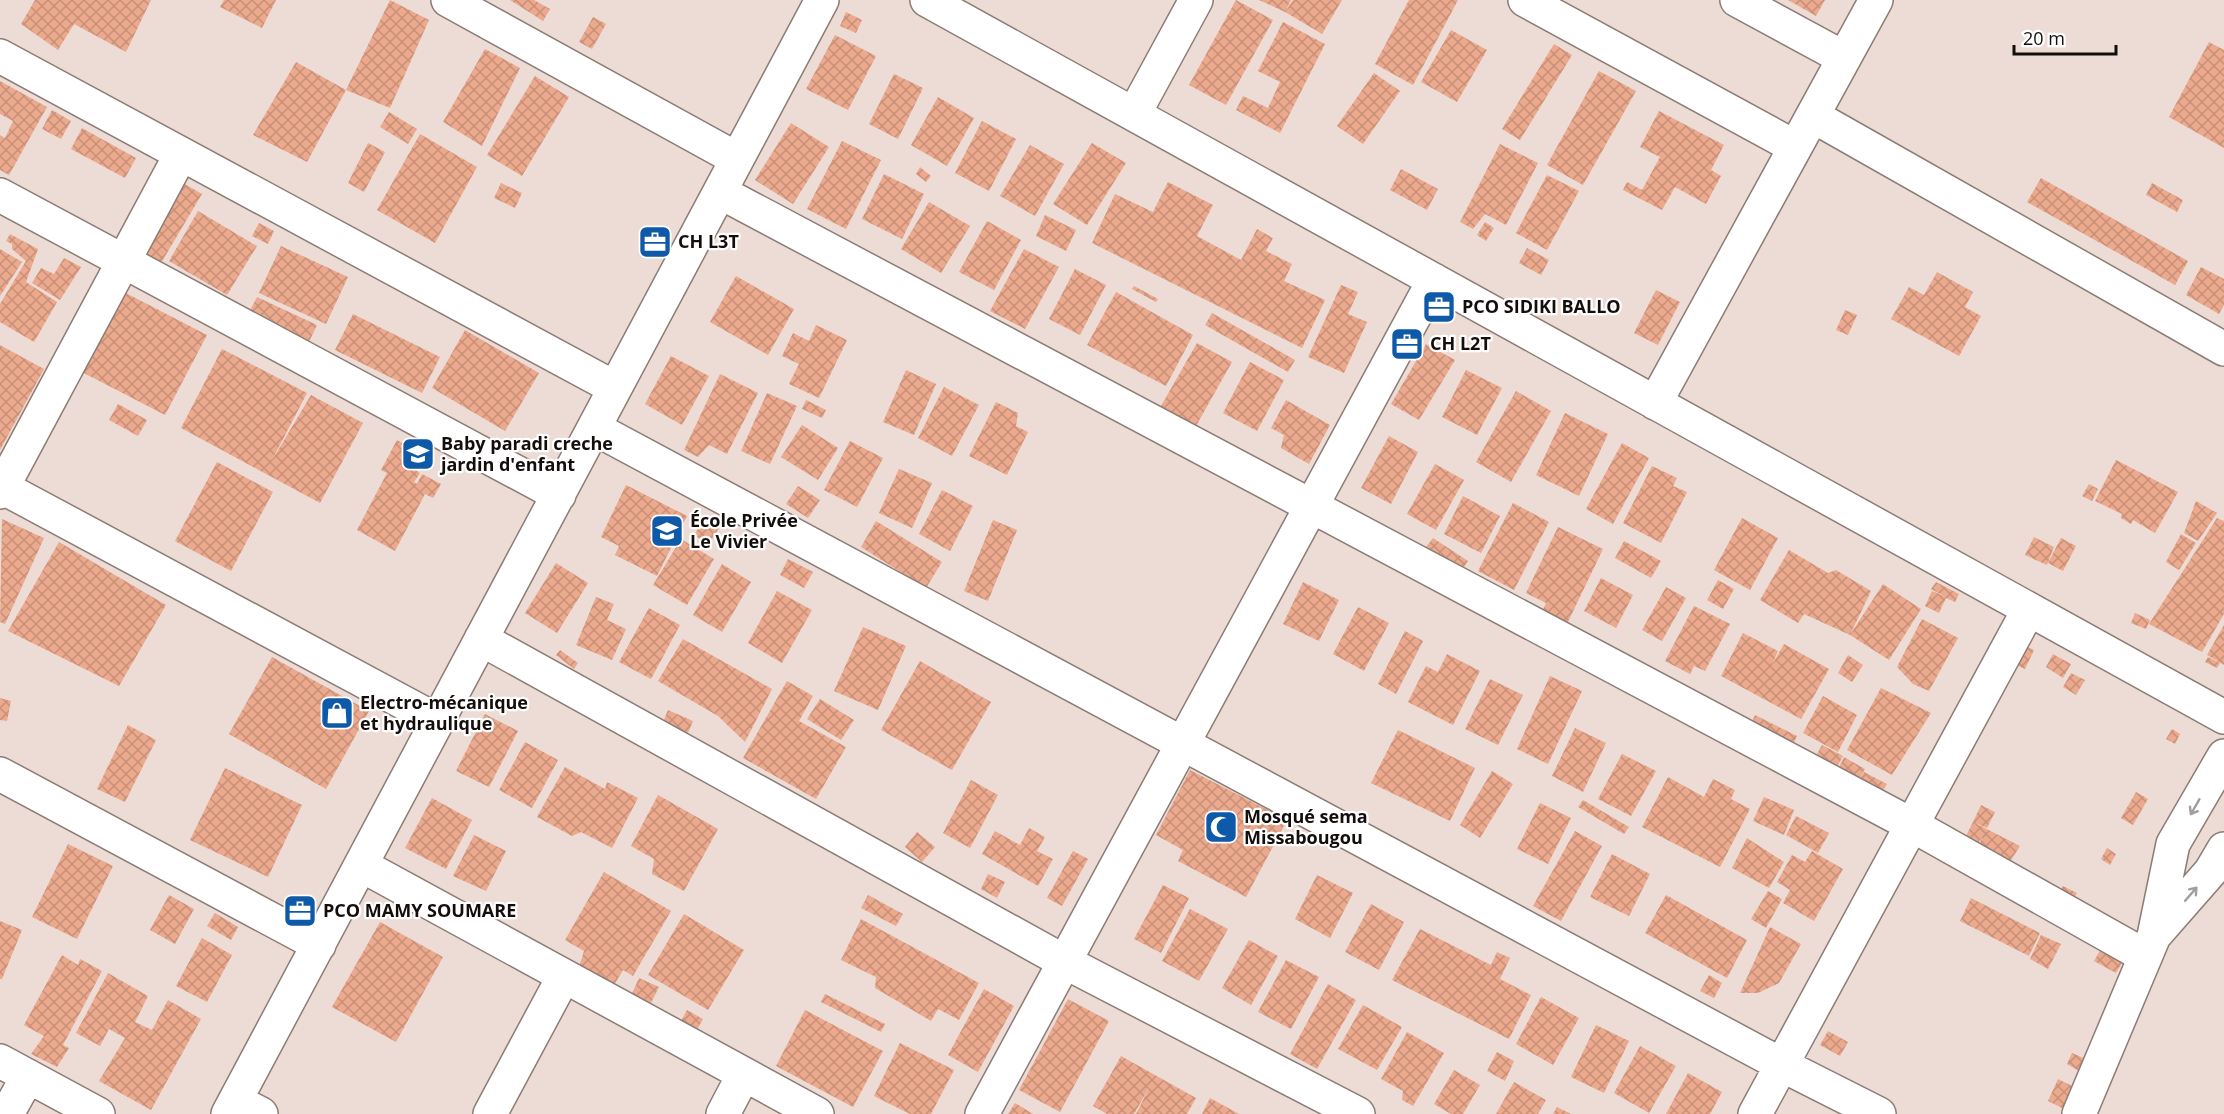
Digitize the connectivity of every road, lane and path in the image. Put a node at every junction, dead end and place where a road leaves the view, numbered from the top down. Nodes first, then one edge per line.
1 (448, 0) edge
2 (822, 0) edge
3 (927, 0) edge
4 (1196, 0) edge
5 (1525, 0) edge
6 (1737, 0) edge
7 (1876, 0) edge
8 (0, 56) edge
9 (1844, 58) junction
10 (1134, 114) junction
11 (1813, 116) junction
12 (1795, 147) junction
13 (181, 154) junction
14 (737, 159) junction
15 (720, 192) junction
16 (0, 195) edge
17 (123, 261) junction
18 (1434, 280) junction
19 (2224, 349) edge
20 (615, 388) junction
21 (1655, 403) junction
22 (594, 428) junction
23 (1, 488) edge
24 (559, 495) junction
25 (1312, 506) junction
26 (2029, 609) junction
27 (481, 639) junction
28 (2224, 717) edge
29 (438, 721) junction
30 (1183, 744) junction
31 (2224, 756) edge
32 (0, 774) edge
33 (1912, 825) junction
34 (2224, 849) edge
35 (361, 865) junction
36 (319, 945) junction
37 (2149, 946) junction
38 (1065, 962) junction
39 (564, 976) junction
40 (1782, 1065) junction
41 (14, 1069) edge
42 (744, 1074) junction
43 (242, 1110) edge
44 (8, 1114) edge
45 (98, 1114) edge
46 (490, 1114) edge
47 (723, 1114) edge
48 (817, 1114) edge
49 (982, 1114) edge
50 (1358, 1114) edge
51 (1755, 1114) edge
52 (1879, 1114) edge
53 (2079, 1114) edge

1 - 14 street
2 - 14 street
3 - 10 street
4 - 10 street
5 - 12 street
6 - 9 street
7 - 9 street
8 - 13 street
9 - 11 street
10 - 18 street
11 - 12 street
11 - 19 street
12 - 21 street
13 - 17 street
13 - 20 street
14 - 15 street
15 - 20 street
15 - 25 street
16 - 17 street
17 - 23 street
17 - 24 street
18 - 21 street
18 - 25 street
20 - 22 street
21 - 26 street
22 - 24 street
22 - 30 street
23 - 29 street
24 - 27 street
25 - 30 street
25 - 33 street
26 - 28 street
26 - 33 street
27 - 29 street
27 - 38 street
29 - 35 street
30 - 38 street
30 - 40 street
31 -> 37 street
32 - 36 street
33 - 37 street
33 - 40 street
37 -> 34 street
35 - 36 street
35 - 39 street
36 - 43 street
37 - 53 street
38 - 49 street
38 - 50 street
39 - 42 street
39 - 46 street
40 - 51 street
40 - 52 street
41 - 44 street
41 - 45 street
42 - 47 street
42 - 48 street

